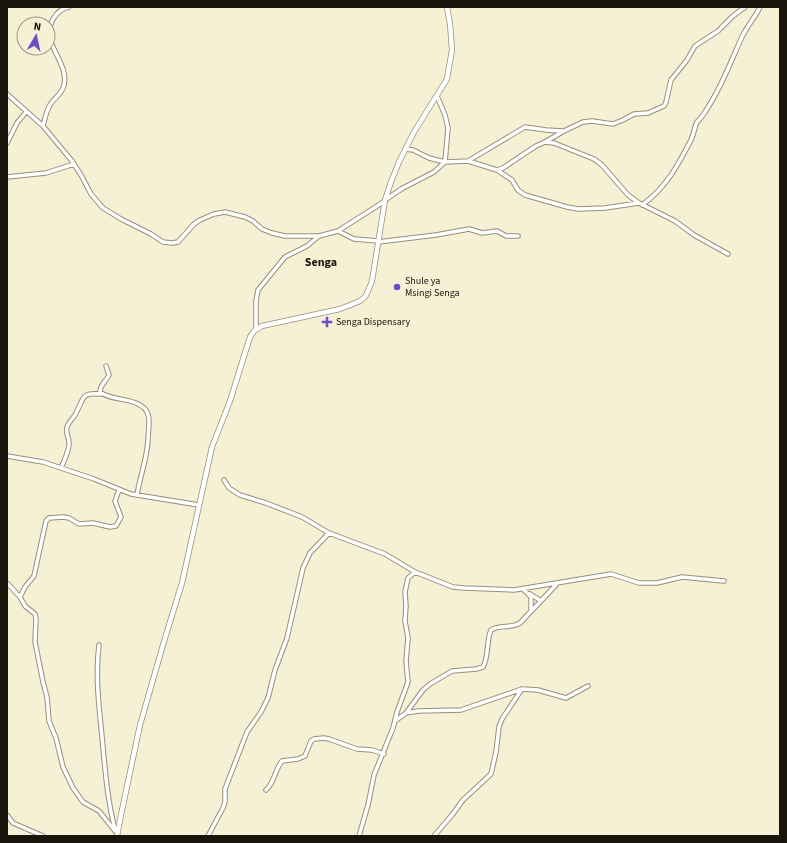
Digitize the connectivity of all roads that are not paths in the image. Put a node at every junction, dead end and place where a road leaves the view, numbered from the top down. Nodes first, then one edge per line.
1 (60, 7) edge
2 (67, 7) edge
3 (447, 7) edge
4 (745, 7) edge
5 (760, 7) edge
6 (7, 94) edge
7 (437, 96) junction
8 (26, 112) junction
9 (43, 126) junction
10 (564, 131) junction
11 (546, 142) junction
12 (7, 143) edge
13 (405, 149) junction
14 (468, 161) junction
15 (445, 162) junction
16 (74, 164) junction
17 (497, 170) junction
18 (7, 177) edge
19 (385, 201) junction
20 (640, 204) junction
21 (338, 231) junction
22 (319, 236) junction
23 (518, 236) dead end
24 (378, 242) junction
25 (728, 254) dead end
26 (256, 329) junction
27 (106, 366) dead end
28 (102, 394) junction
29 (7, 456) edge
30 (61, 468) junction
31 (224, 480) dead end
32 (120, 490) junction
33 (137, 495) junction
34 (199, 504) junction
35 (329, 533) junction
36 (415, 572) junction
37 (724, 581) dead end
38 (7, 583) edge
39 (556, 584) junction
40 (523, 589) junction
41 (529, 594) junction
42 (20, 597) junction
43 (541, 601) junction
44 (531, 610) junction
45 (99, 645) dead end
46 (588, 686) dead end
47 (522, 689) junction
48 (406, 713) junction
49 (394, 722) junction
50 (384, 754) junction
51 (266, 790) dead end
52 (7, 815) edge
53 (115, 831) junction
54 (43, 836) edge
55 (117, 836) edge
56 (208, 836) edge
57 (360, 836) edge
58 (434, 836) edge

1 - 2 street
2 - 9 street
3 - 7 street
4 - 10 street
5 - 20 street
6 - 8 street
7 - 13 street
7 - 15 street
8 - 9 street
8 - 12 street
9 - 16 street
10 - 11 street
10 - 14 street
11 - 17 street
11 - 20 street
13 - 15 street
13 - 19 street
14 - 15 street
14 - 17 street
15 - 19 street
16 - 18 street
16 - 22 street
17 - 20 street
19 - 21 street
19 - 24 street
20 - 25 street
21 - 22 street
21 - 24 street
22 - 26 street
23 - 24 street
24 - 26 street
26 - 34 street
27 - 28 street
28 - 30 street
28 - 33 street
29 - 30 street
30 - 32 street
31 - 35 street
32 - 33 street
32 - 42 street
33 - 34 street
34 - 55 street
35 - 36 street
35 - 56 street
36 - 40 street
36 - 49 street
37 - 39 street
38 - 42 street
39 - 40 street
39 - 43 street
40 - 41 street
41 - 43 street
41 - 44 street
42 - 53 street
43 - 44 street
44 - 48 street
45 - 53 street
46 - 47 street
47 - 48 street
47 - 58 street
48 - 49 street
49 - 50 street
50 - 51 street
50 - 57 street
52 - 54 street
53 - 55 street

